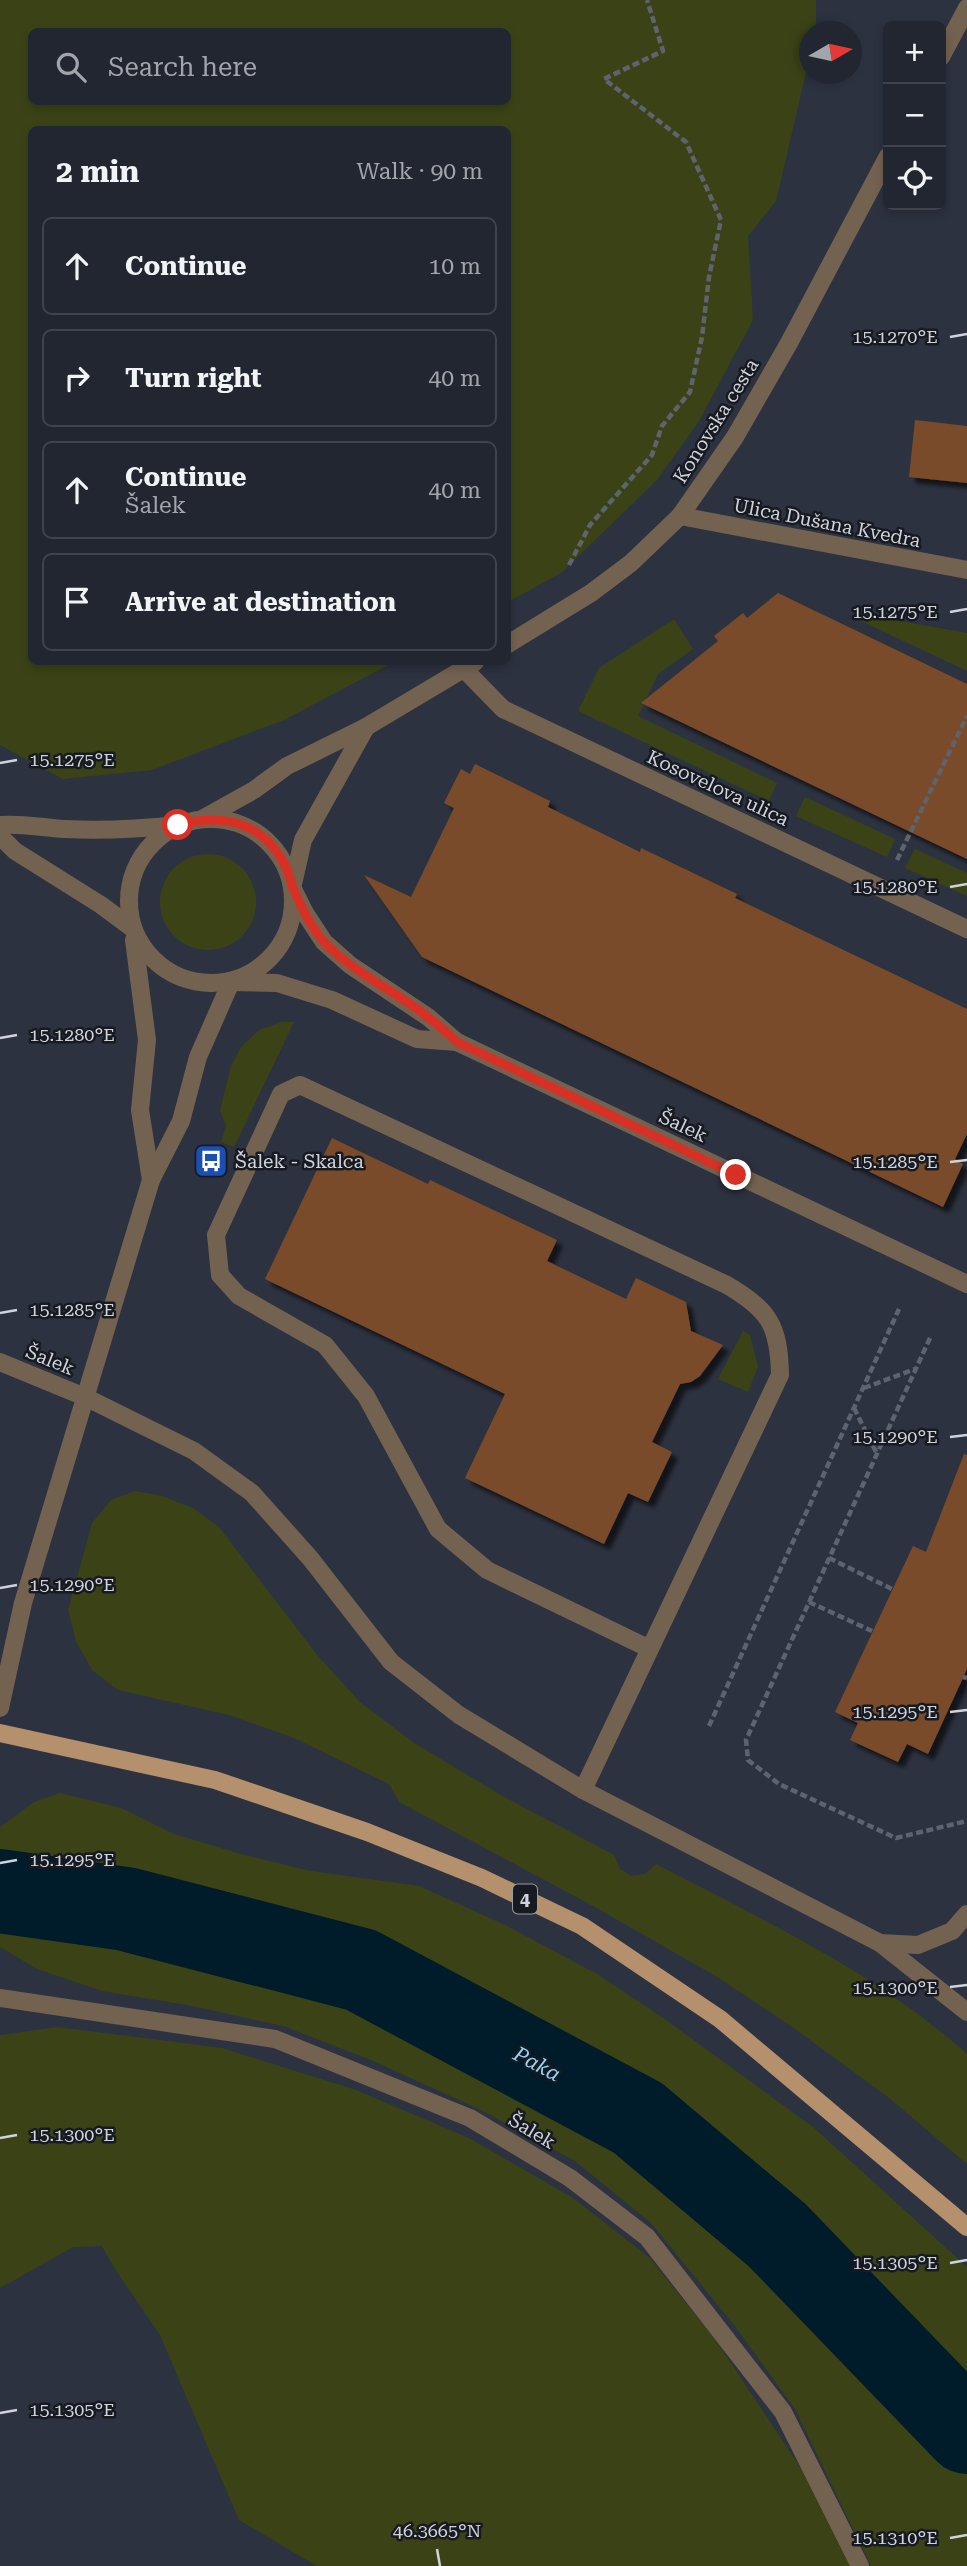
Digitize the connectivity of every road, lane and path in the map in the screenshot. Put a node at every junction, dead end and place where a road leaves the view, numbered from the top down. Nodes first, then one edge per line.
1 (646, 0) edge
2 (967, 8) edge
3 (946, 48) edge
4 (883, 165) edge
5 (680, 516) junction
6 (967, 570) edge
7 (566, 571) dead end
8 (511, 642) edge
9 (469, 665) edge
10 (967, 716) edge
11 (366, 727) junction
12 (202, 818) junction
13 (0, 825) edge
14 (178, 825) junction
15 (0, 836) edge
16 (292, 887) junction
17 (883, 890) junction
18 (132, 928) junction
19 (967, 929) edge
20 (231, 982) junction
21 (457, 1042) junction
22 (151, 1180) junction
23 (967, 1284) edge
24 (899, 1309) dead end
25 (930, 1338) dead end
26 (0, 1362) edge
27 (915, 1368) junction
28 (863, 1388) junction
29 (85, 1397) junction
30 (854, 1407) junction
31 (877, 1454) junction
32 (829, 1558) junction
33 (892, 1589) dead end
34 (809, 1602) junction
35 (872, 1631) dead end
36 (650, 1649) junction
37 (0, 1708) edge
38 (709, 1726) dead end
39 (0, 1733) edge
40 (583, 1790) junction
41 (967, 1821) edge
42 (967, 1914) edge
43 (880, 1943) junction
44 (0, 1998) edge
45 (967, 2012) edge
46 (967, 2227) edge
47 (860, 2566) edge

1 - 7 path
2 - 3 street
4 - 5 street, Konovska cesta
5 - 6 street, Ulica Dušana Kvedra
5 - 8 street, Konovska cesta
9 - 11 street
9 - 17 street, Kosovelova ulica
10 - 17 path
11 - 12 street
11 - 16 street
12 - 14 street
12 - 16 street
13 - 14 street
14 - 18 street
15 - 18 street
16 - 20 street
16 - 21 street
17 - 19 street, Kosovelova ulica
18 - 20 street
18 - 22 street
20 - 21 street
20 - 22 street
21 - 23 street, Šalek
22 - 29 street
24 - 28 path
25 - 27 path
26 - 29 street, Šalek
27 - 28 path
27 - 31 path
28 - 30 path
29 - 37 street
29 - 40 street, Šalek
30 - 31 path
30 - 38 path
31 - 32 path
32 - 33 path
32 - 34 path
34 - 35 path
34 - 41 path
36 - 36 street
36 - 40 street
39 - 46 main road, 4
40 - 43 street, Šalek
42 - 43 street
43 - 45 street
44 - 47 street, Šalek

